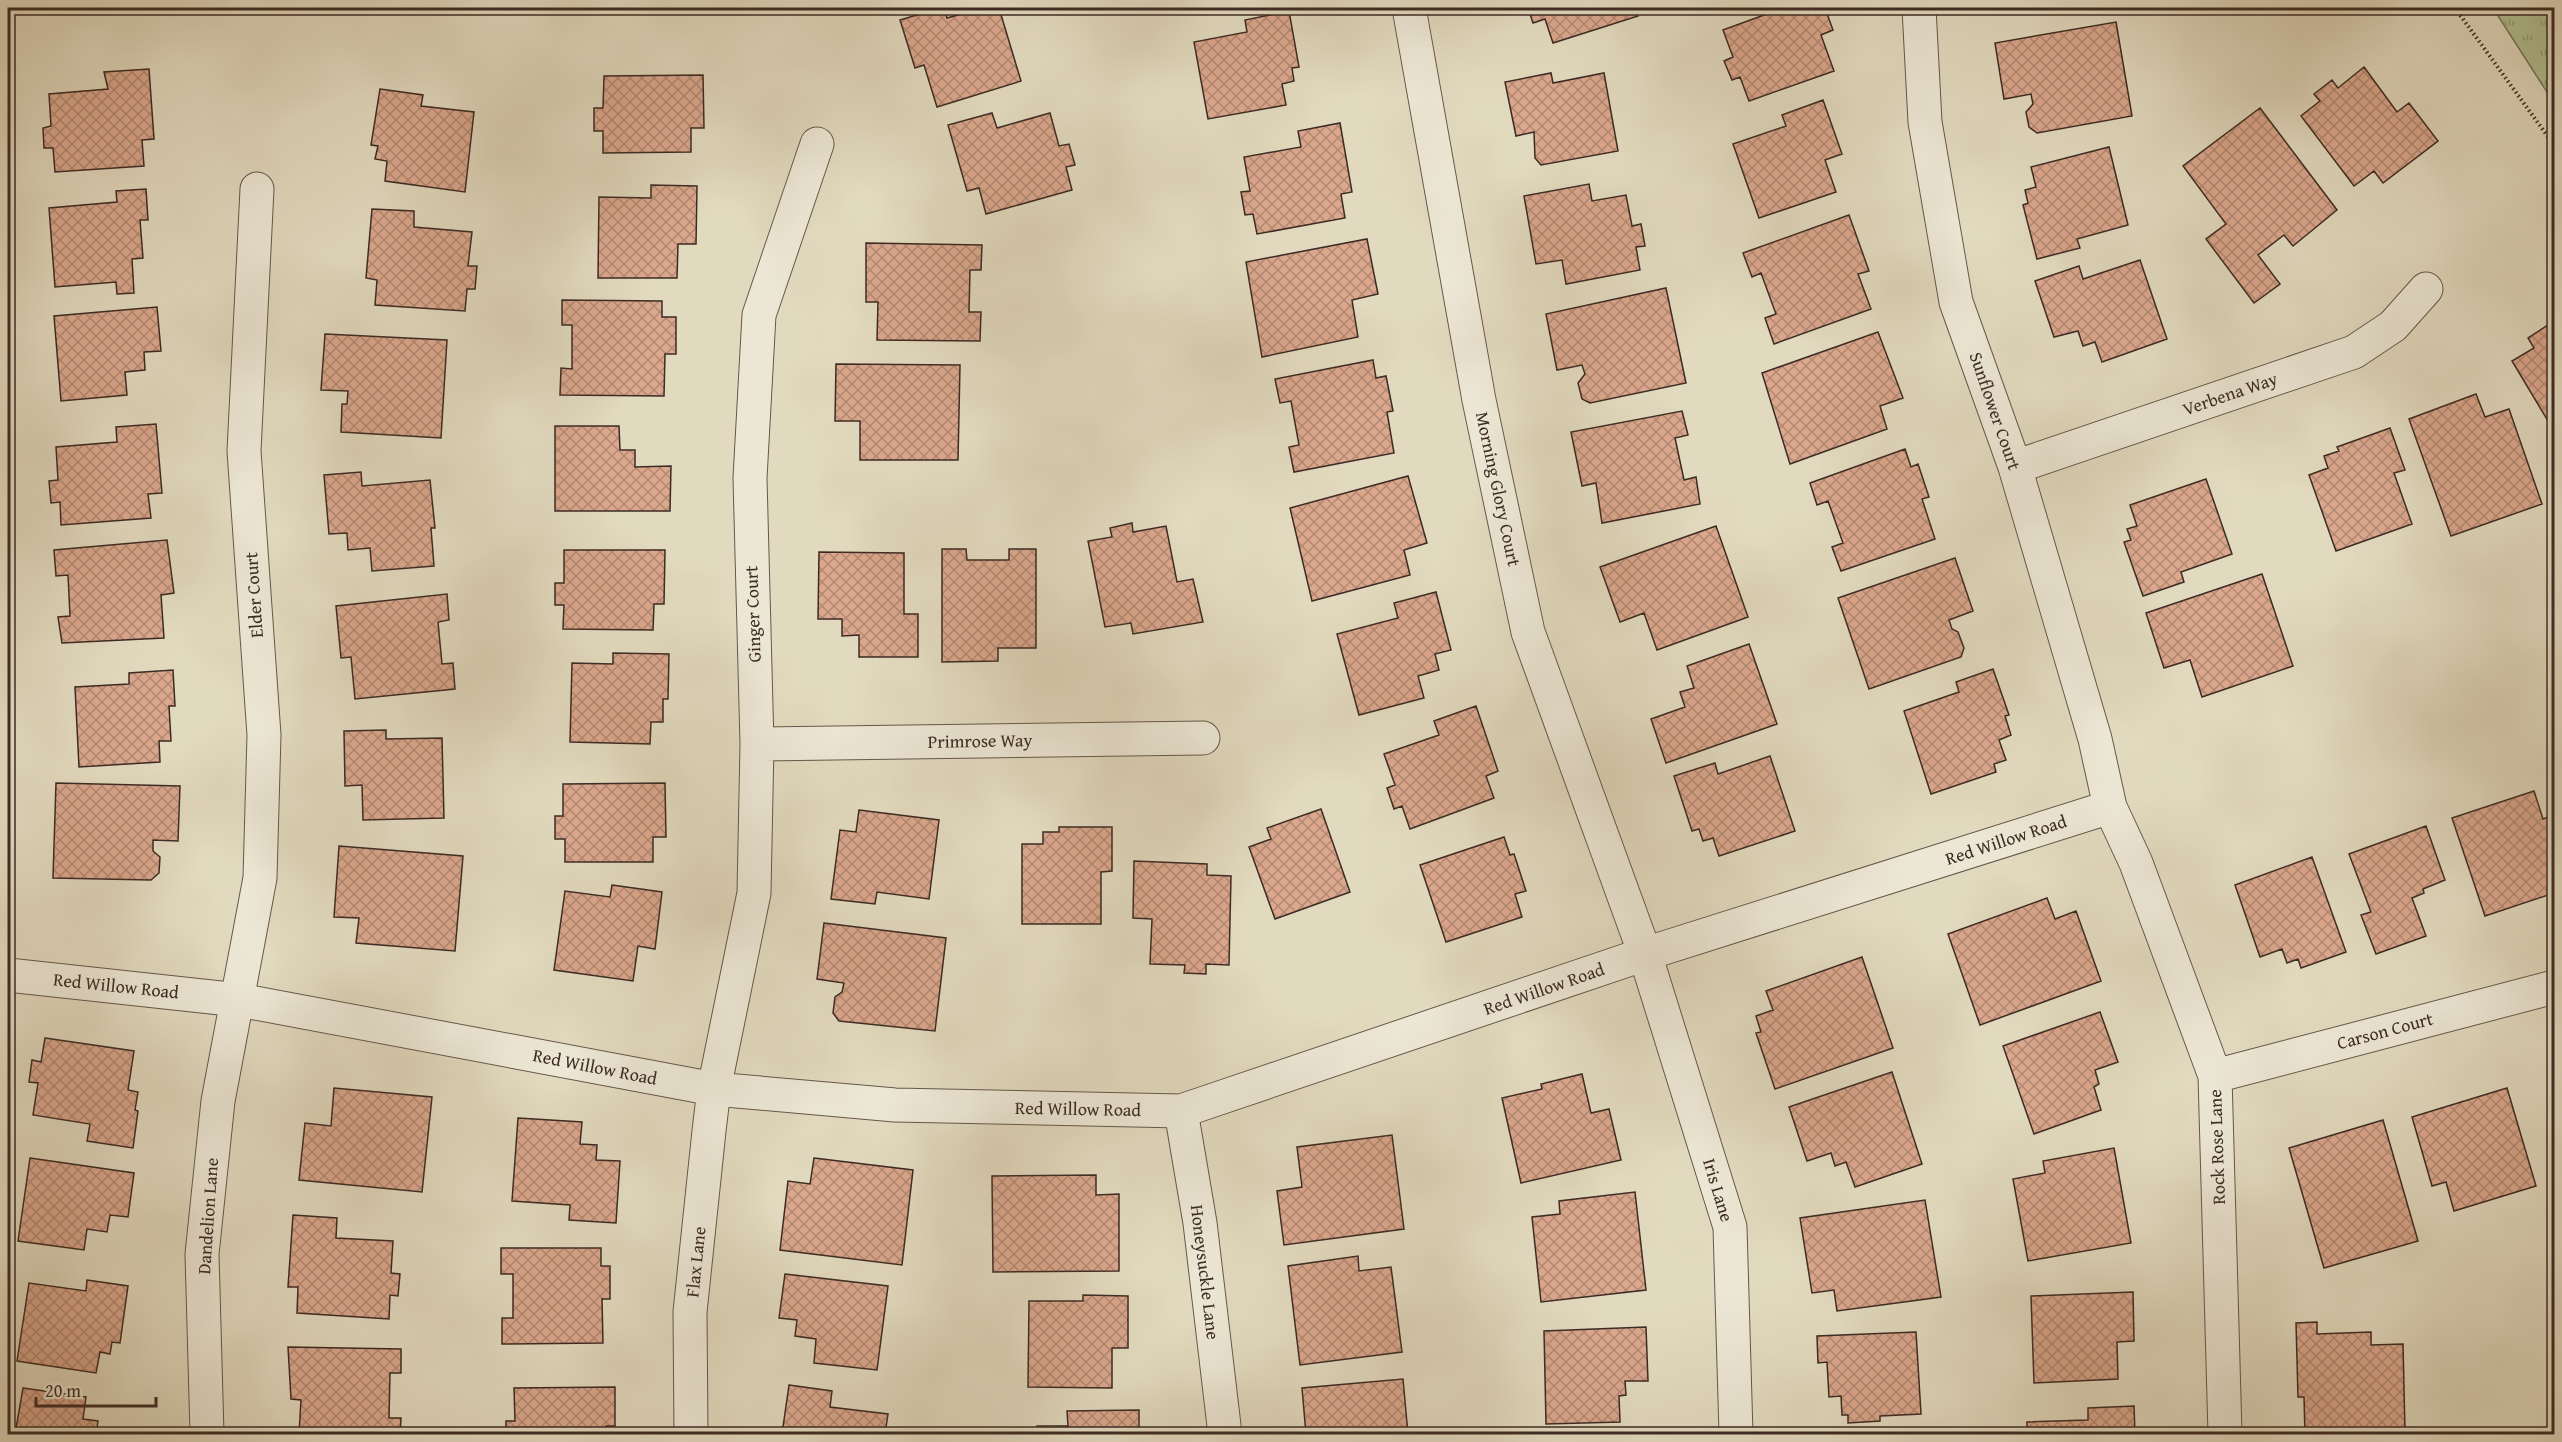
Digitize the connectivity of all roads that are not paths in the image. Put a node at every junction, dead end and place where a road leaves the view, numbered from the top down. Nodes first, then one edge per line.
1 (1409, 8) edge
2 (1919, 8) edge
3 (817, 144) dead end
4 (257, 189) dead end
5 (2426, 289) dead end
6 (2015, 467) junction
7 (1203, 738) dead end
8 (757, 744) junction
9 (2110, 807) junction
10 (1645, 954) junction
11 (8, 975) edge
12 (2554, 987) edge
13 (240, 1000) junction
14 (2215, 1076) junction
15 (714, 1089) junction
16 (1181, 1111) junction
17 (207, 1434) edge
18 (691, 1434) edge
19 (1225, 1434) edge
20 (1736, 1434) edge
21 (2225, 1434) edge

1 - 10 street, Morning Glory Court
2 - 6 street, Sunflower Court
3 - 8 street, Ginger Court
4 - 13 street, Elder Court
5 - 6 street, Verbena Way
6 - 9 street, Sunflower Court
7 - 8 street, Primrose Way
8 - 15 street, Ginger Court
9 - 10 street, Red Willow Road
9 - 14 street, Rock Rose Lane
10 - 16 street, Red Willow Road
10 - 20 street, Iris Lane
11 - 13 street, Red Willow Road
12 - 14 street, Carson Court
13 - 15 street, Red Willow Road
13 - 17 street, Dandelion Lane
14 - 21 street, Rock Rose Lane
15 - 16 street, Red Willow Road
15 - 18 street, Flax Lane
16 - 19 street, Honeysuckle Lane

